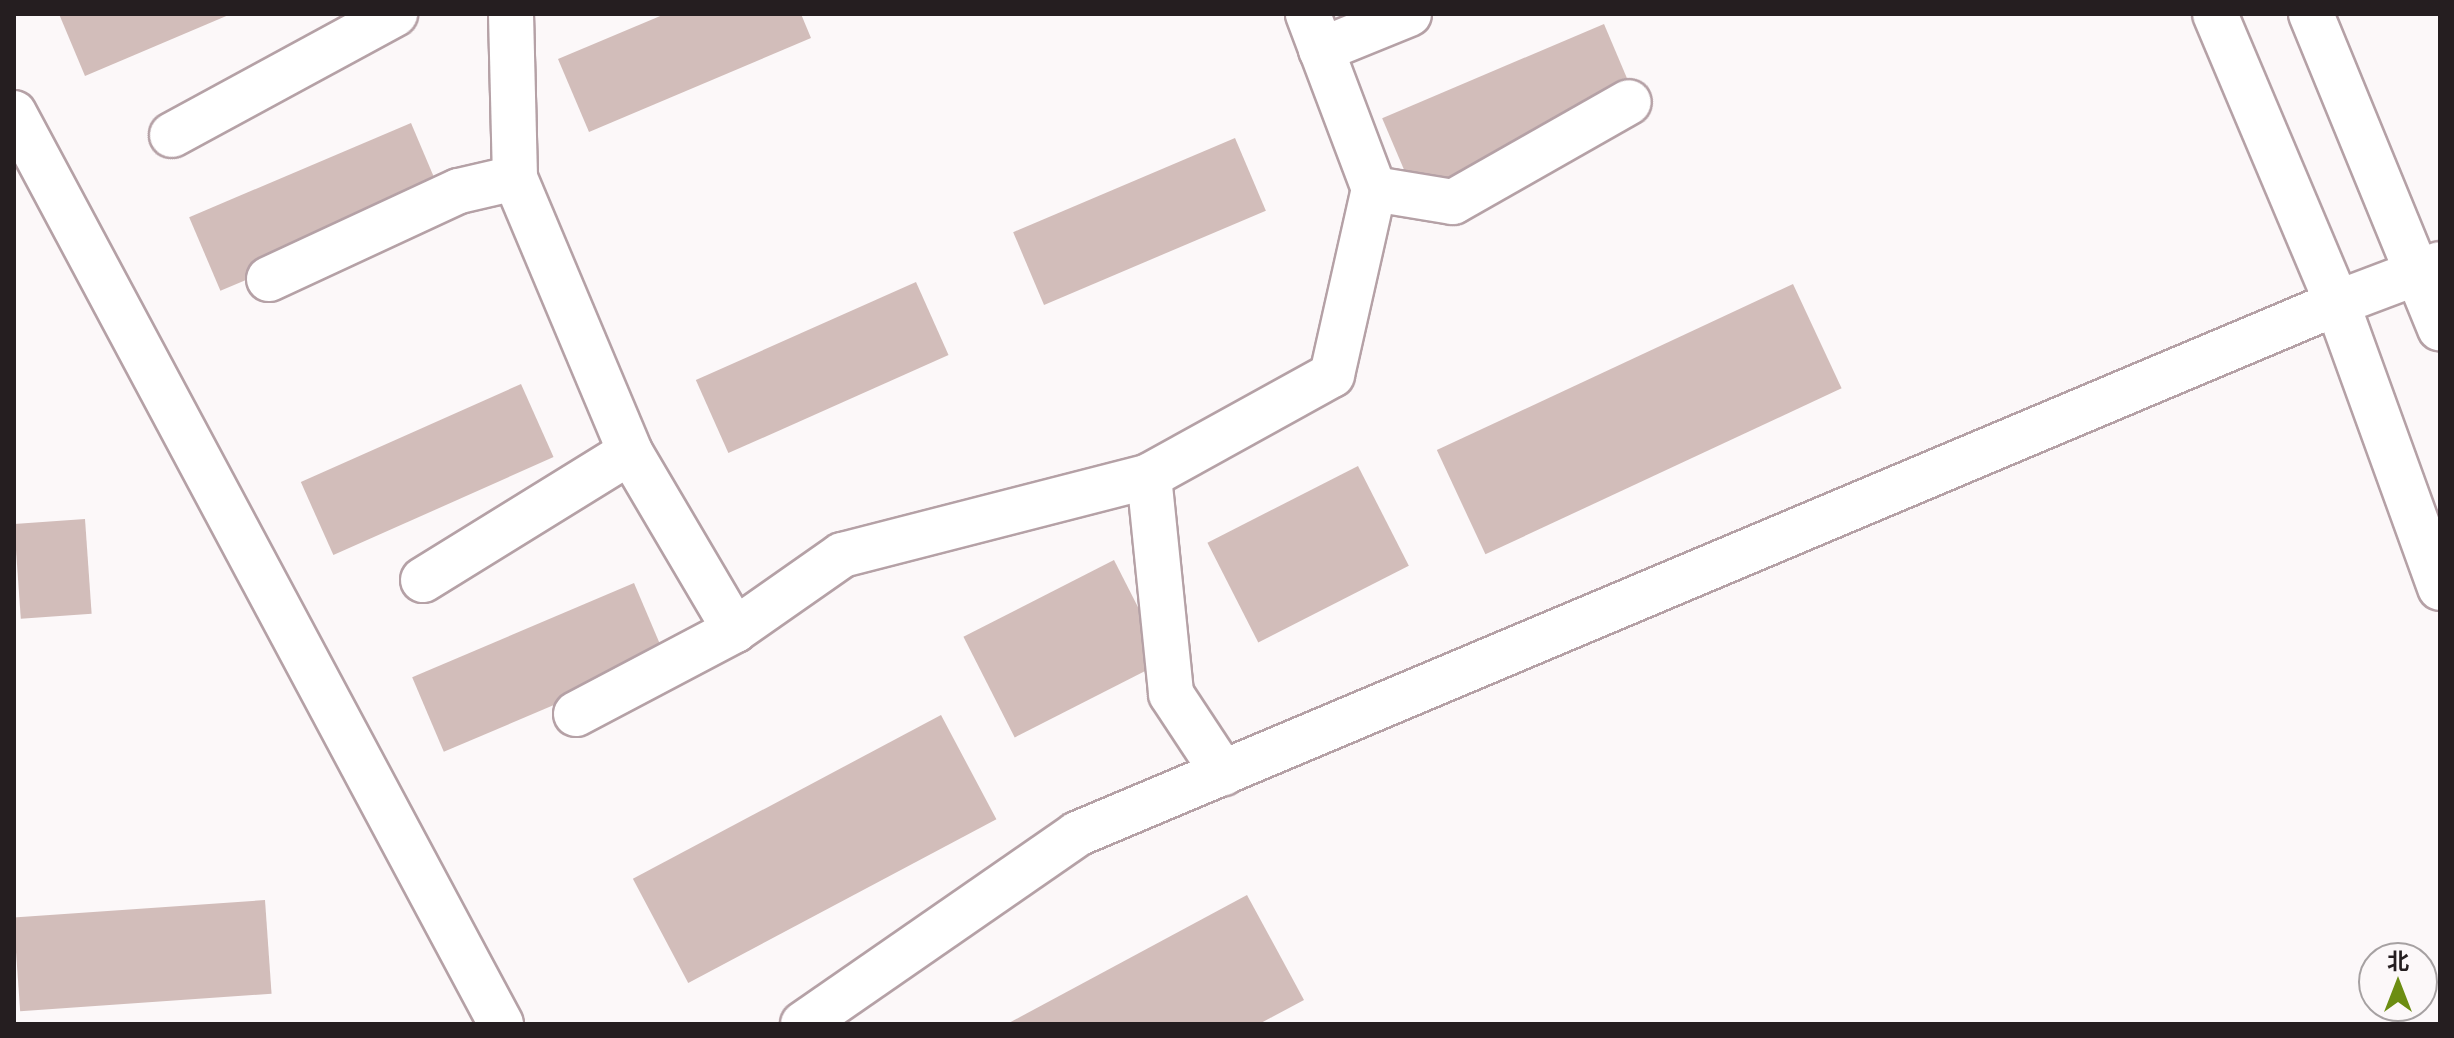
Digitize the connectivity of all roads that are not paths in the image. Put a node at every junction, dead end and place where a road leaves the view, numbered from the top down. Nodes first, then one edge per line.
1 (395, 14) edge
2 (511, 14) edge
3 (1409, 14) edge
4 (2215, 14) edge
5 (2311, 14) edge
6 (1315, 32) edge
7 (1629, 102) dead end
8 (14, 113) edge
9 (172, 135) dead end
10 (515, 178) junction
11 (1374, 189) junction
12 (2430, 267) edge
13 (269, 279) dead end
14 (2337, 303) junction
15 (2440, 329) edge
16 (630, 452) junction
17 (1149, 476) junction
18 (423, 580) dead end
19 (2440, 588) edge
20 (735, 630) junction
21 (576, 714) dead end
22 (1223, 773) junction
23 (501, 1024) edge
24 (803, 1024) edge

1 - 9 street
2 - 10 street
3 - 6 street
4 - 14 street
5 - 12 street
6 - 11 street
7 - 11 street
8 - 23 street
10 - 13 street
10 - 16 street
11 - 17 street
12 - 14 street
12 - 15 street
14 - 19 street
14 - 22 street
16 - 18 street
16 - 20 street
17 - 20 street
17 - 22 street
20 - 21 street
22 - 24 street

